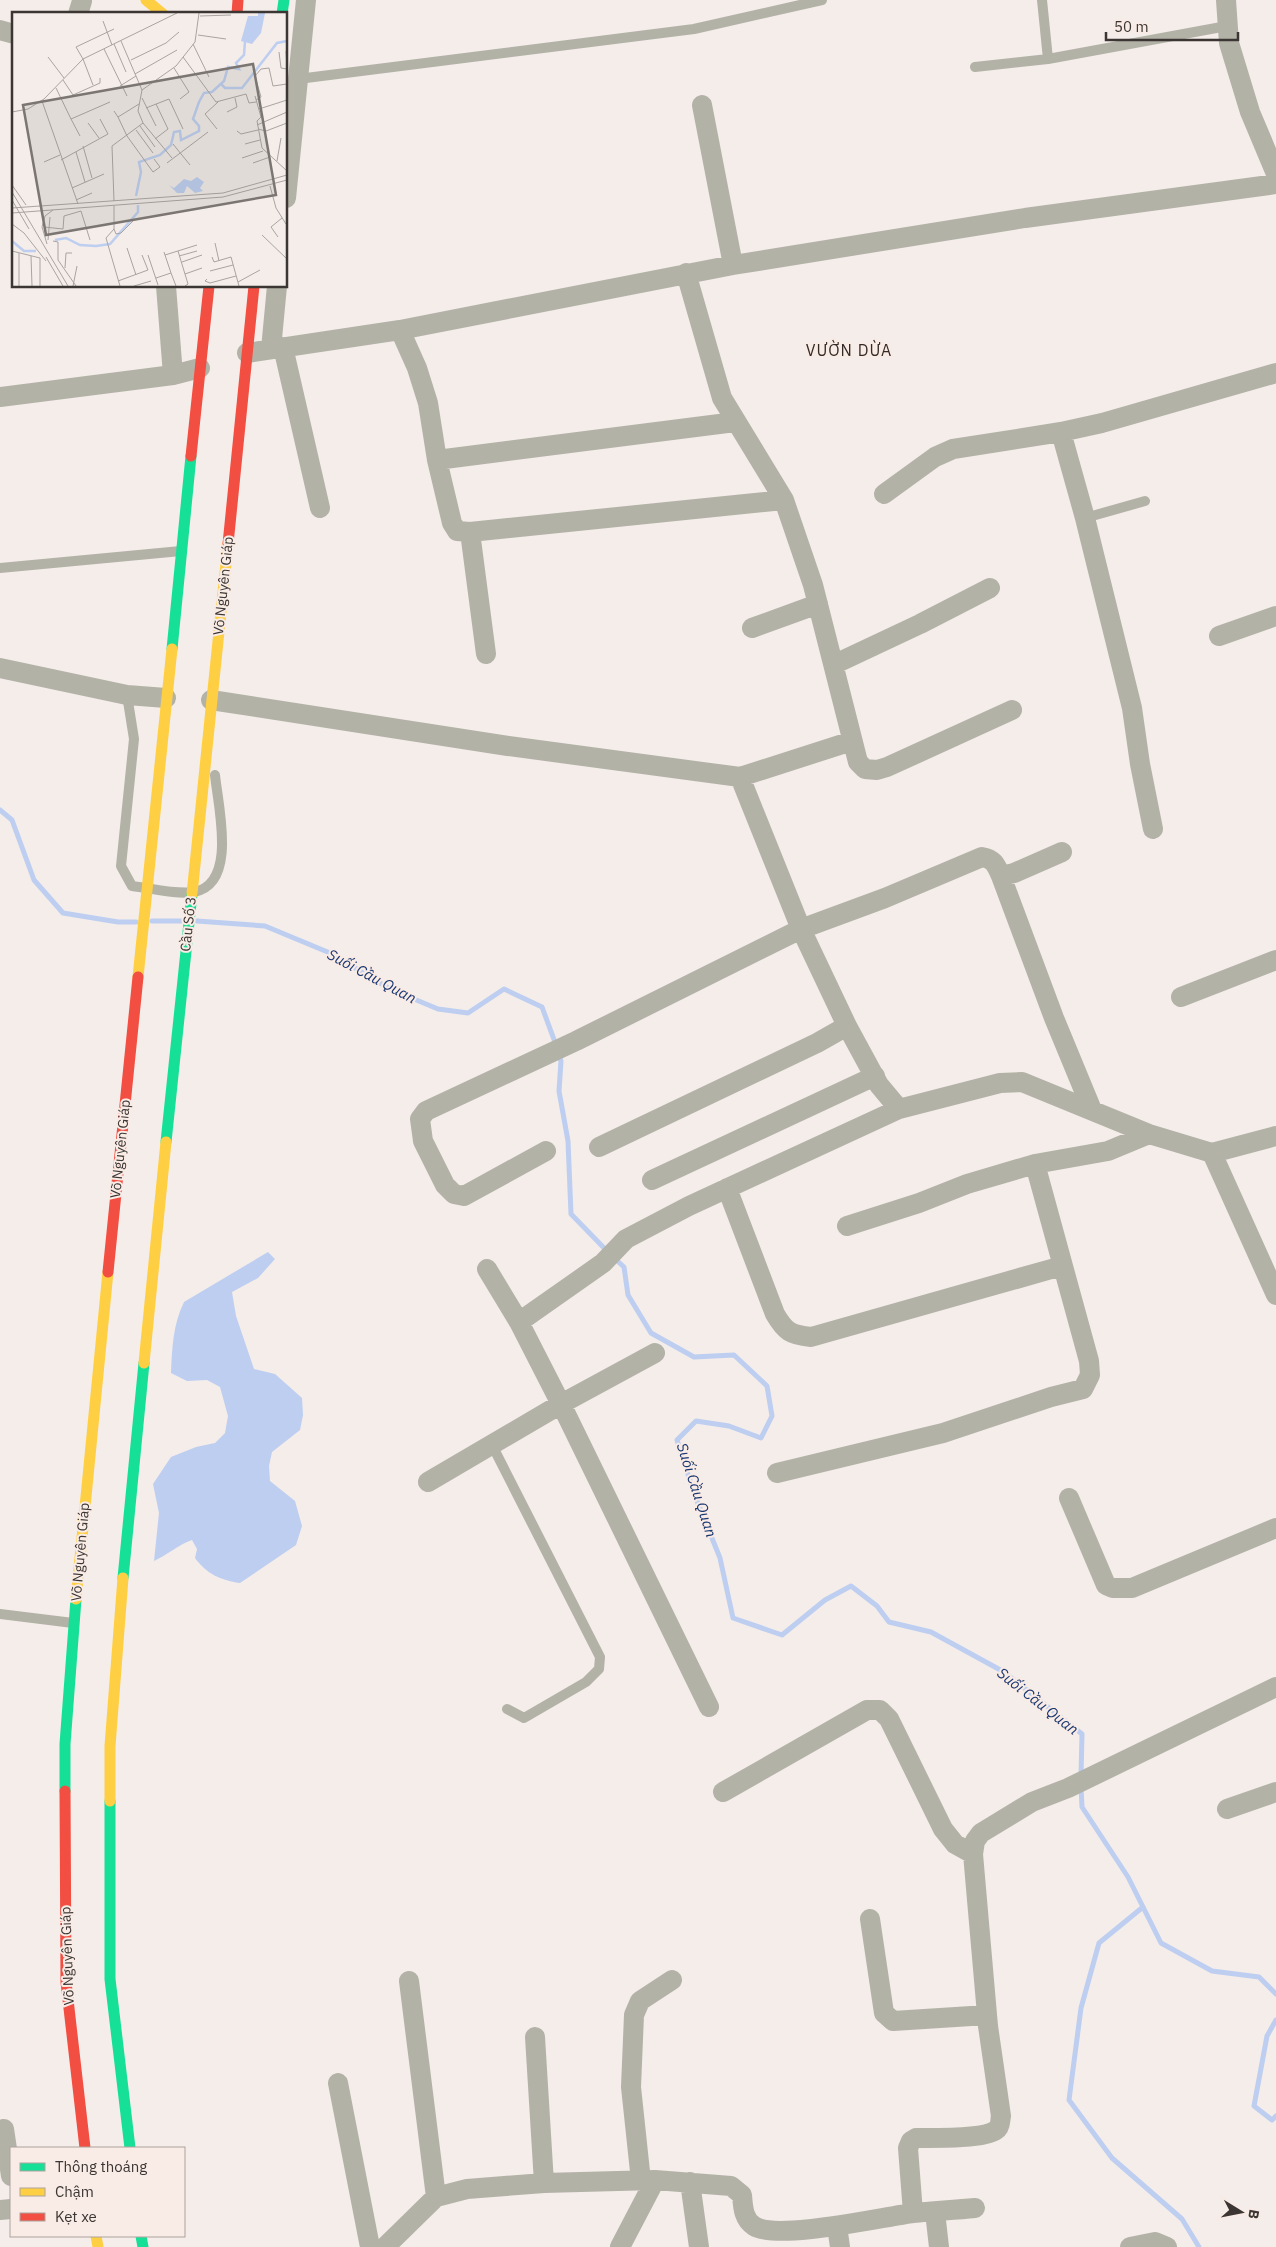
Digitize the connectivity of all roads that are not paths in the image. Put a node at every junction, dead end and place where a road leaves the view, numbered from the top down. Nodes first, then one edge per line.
1 (146, 0) edge
2 (306, 0) edge
3 (822, 0) edge
4 (1042, 0) edge
5 (1226, 0) edge
6 (161, 12) edge
7 (1227, 26) junction
8 (1048, 59) junction
9 (975, 67) dead end
10 (298, 78) junction
11 (702, 105) dead end
12 (1276, 174) edge
13 (288, 178) edge
14 (1276, 184) edge
15 (734, 265) junction
16 (686, 273) junction
17 (166, 288) edge
18 (209, 288) edge
19 (254, 288) edge
20 (277, 288) edge
21 (400, 330) junction
22 (277, 348) junction
23 (247, 353) junction
24 (200, 368) junction
25 (1276, 373) edge
26 (172, 375) junction
27 (0, 397) edge
28 (735, 422) junction
29 (1061, 432) junction
30 (437, 460) junction
31 (884, 494) dead end
32 (784, 500) junction
33 (1145, 501) dead end
34 (320, 508) dead end
35 (1086, 518) junction
36 (470, 532) junction
37 (182, 551) junction
38 (0, 568) edge
39 (990, 588) dead end
40 (818, 604) junction
41 (1276, 616) edge
42 (752, 628) dead end
43 (1219, 636) dead end
44 (486, 654) dead end
45 (835, 664) junction
46 (0, 668) edge
47 (127, 695) junction
48 (166, 698) junction
49 (216, 700) junction
50 (1012, 710) dead end
51 (852, 741) junction
52 (740, 777) junction
53 (1153, 829) dead end
54 (1062, 852) dead end
55 (1001, 876) junction
56 (192, 885) joint
57 (801, 929) junction
58 (1276, 960) edge
59 (1181, 997) dead end
60 (847, 1026) junction
61 (875, 1076) junction
62 (899, 1109) junction
63 (1092, 1110) junction
64 (1149, 1134) junction
65 (1276, 1136) edge
66 (599, 1147) dead end
67 (546, 1151) dead end
68 (1212, 1153) junction
69 (1035, 1164) junction
70 (652, 1180) dead end
71 (727, 1188) junction
72 (847, 1226) dead end
73 (1062, 1266) junction
74 (487, 1269) dead end
75 (1276, 1295) edge
76 (519, 1322) junction
77 (655, 1353) dead end
78 (561, 1404) junction
79 (492, 1444) junction
80 (777, 1472) dead end
81 (428, 1482) dead end
82 (1069, 1498) dead end
83 (1276, 1528) edge
84 (0, 1614) edge
85 (74, 1623) junction
86 (1276, 1687) edge
87 (710, 1706) dead end
88 (507, 1709) dead end
89 (723, 1792) dead end
90 (1276, 1792) edge
91 (1227, 1809) dead end
92 (973, 1854) junction
93 (870, 1919) dead end
94 (672, 1980) dead end
95 (409, 1981) dead end
96 (987, 2015) junction
97 (535, 2037) dead end
98 (338, 2082) dead end
99 (4, 2129) dead end
100 (85, 2147) edge
101 (130, 2147) edge
102 (10, 2169) edge
103 (648, 2180) junction
104 (690, 2182) junction
105 (544, 2183) junction
106 (436, 2198) junction
107 (975, 2208) dead end
108 (934, 2212) junction
109 (913, 2214) junction
110 (837, 2226) junction
111 (370, 2247) edge
112 (385, 2247) edge
113 (620, 2247) edge
114 (699, 2247) edge
115 (840, 2247) edge
116 (939, 2247) edge
117 (1130, 2247) edge
118 (1167, 2247) edge

1 - 6 highway
2 - 10 street
3 - 10 lane
4 - 8 lane
5 - 7 street
7 - 8 lane
7 - 12 street
8 - 9 lane
10 - 13 street
11 - 15 street
14 - 15 street
15 - 16 street
16 - 21 street
16 - 28 street
17 - 26 street
18 - 24 highway
19 - 23 highway, Võ Nguyên Giáp
20 - 22 street
21 - 22 street
21 - 30 street
22 - 23 street
22 - 34 street
23 - 49 highway, Võ Nguyên Giáp
24 - 26 street
24 - 37 highway
25 - 29 street
26 - 27 street
28 - 30 street
28 - 32 street
29 - 31 street
29 - 35 street
30 - 36 street
32 - 36 street
32 - 40 street
33 - 35 lane
35 - 53 street
36 - 44 street
37 - 38 lane
37 - 48 highway
39 - 45 street
40 - 42 street
40 - 45 street
41 - 43 street
45 - 51 street
46 - 47 street
47 - 48 street
47 - 49 lane
48 - 85 highway, Võ Nguyên Giáp
49 - 52 street
49 - 56 highway, Võ Nguyên Giáp
50 - 51 street
51 - 52 street
52 - 57 street
54 - 55 street
55 - 57 street
55 - 63 street
56 - 101 highway, Cầu Số 3
57 - 60 street
57 - 67 street
58 - 59 street
60 - 61 street
60 - 66 street
61 - 62 street
61 - 70 street
62 - 63 street
62 - 71 street
63 - 64 street
64 - 68 street
64 - 69 street
65 - 68 street
68 - 75 street
69 - 72 street
69 - 73 street
71 - 73 street
71 - 76 street
73 - 80 street
74 - 76 street
76 - 78 street
77 - 78 street
78 - 79 street
78 - 87 street
79 - 81 street
79 - 88 lane
82 - 83 street
84 - 85 lane
85 - 100 highway, Võ Nguyên Giáp
86 - 92 street
89 - 92 street
90 - 91 street
92 - 96 street
93 - 96 street
94 - 103 street
95 - 106 street
96 - 109 street
97 - 105 street
98 - 111 street
99 - 102 street
103 - 104 street
103 - 105 street
103 - 113 street
104 - 110 street
104 - 114 street
105 - 106 street
106 - 112 street
107 - 108 street
108 - 109 street
108 - 116 street
109 - 110 street
110 - 115 street
117 - 118 street

